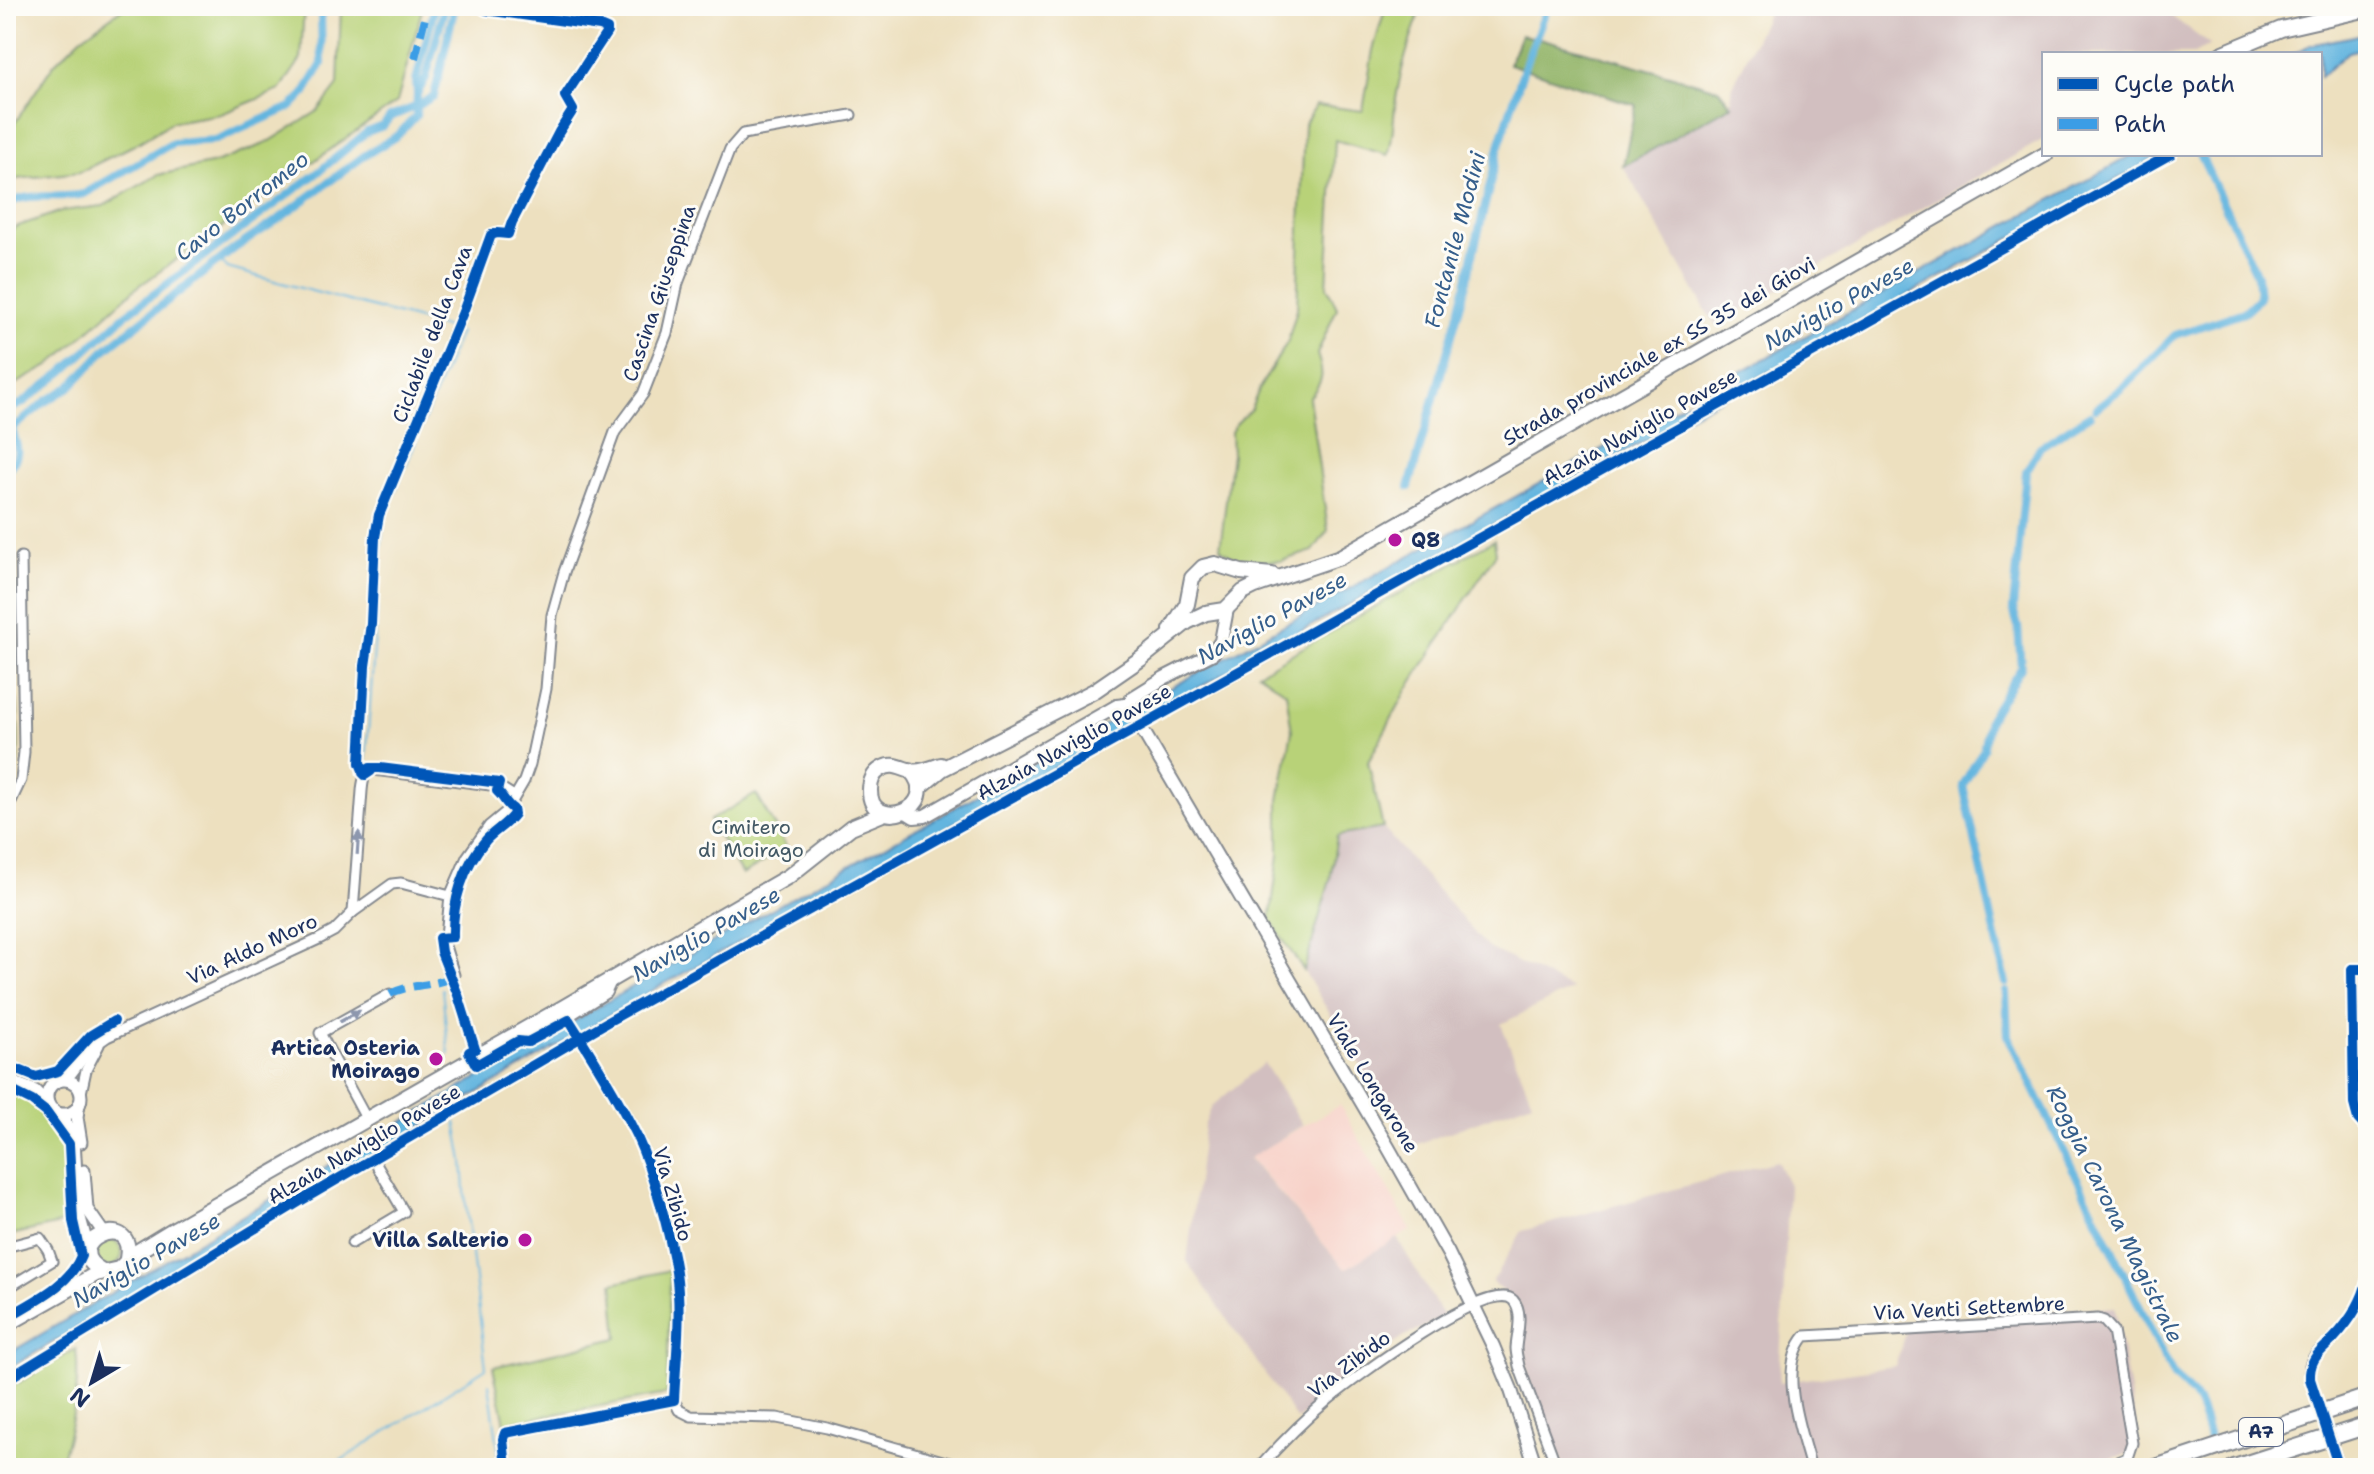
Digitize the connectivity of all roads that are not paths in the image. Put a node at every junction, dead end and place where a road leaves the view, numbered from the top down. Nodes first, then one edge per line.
1 (2368, 9) edge
2 (2226, 52) edge
3 (851, 115) dead end
4 (2042, 156) edge
5 (21, 557) dead end
6 (1222, 566) junction
7 (1288, 574) junction
8 (1190, 589) junction
9 (1231, 605) junction
10 (1210, 613) junction
11 (1161, 642) junction
12 (1130, 709) junction
13 (960, 759) junction
14 (910, 770) junction
15 (919, 788) junction
16 (514, 796) junction
17 (870, 796) junction
18 (6, 812) edge
19 (906, 812) junction
20 (885, 813) junction
21 (851, 827) junction
22 (450, 896) junction
23 (353, 912) junction
24 (454, 975) dead end
25 (612, 980) junction
26 (390, 994) dead end
27 (569, 1020) junction
28 (522, 1031) junction
29 (107, 1037) junction
30 (580, 1038) junction
31 (6, 1080) edge
32 (57, 1081) junction
33 (25, 1087) junction
34 (80, 1099) junction
35 (51, 1107) junction
36 (367, 1120) junction
37 (373, 1159) junction
38 (302, 1200) dead end
39 (176, 1228) junction
40 (103, 1232) junction
41 (122, 1237) junction
42 (352, 1243) dead end
43 (6, 1247) edge
44 (88, 1252) junction
45 (127, 1259) junction
46 (102, 1271) junction
47 (2368, 1278) edge
48 (6, 1289) edge
49 (63, 1291) junction
50 (1474, 1304) junction
51 (6, 1325) edge
52 (2368, 1397) edge
53 (2368, 1425) edge
54 (2338, 1463) edge
55 (967, 1468) edge
56 (1259, 1468) edge
57 (1536, 1468) edge
58 (1557, 1468) edge
59 (1811, 1468) edge
60 (2103, 1468) edge
61 (2155, 1468) edge
62 (2234, 1468) edge

1 - 2 main road
3 - 16 street, Cascina Giuseppina
4 - 7 main road, Strada provinciale ex SS 35 dei Giovi
5 - 18 street
6 - 7 main road, Strada provinciale ex SS 35 dei Giovi
6 - 8 main road, Strada provinciale ex SS 35 dei Giovi
6 - 9 main road
7 - 9 main road, Strada provinciale ex SS 35 dei Giovi
8 - 10 main road
8 - 11 main road, Strada provinciale ex SS 35 dei Giovi
9 - 10 main road, Strada provinciale ex SS 35 dei Giovi
9 - 12 main road
10 - 11 main road, Strada provinciale ex SS 35 dei Giovi
11 - 13 main road, Strada provinciale ex SS 35 dei Giovi
12 - 19 main road
12 - 50 main road, Viale Longarone
13 - 14 main road, Strada provinciale ex SS 35 dei Giovi
13 - 15 main road, Strada provinciale ex SS 35 dei Giovi
14 - 15 main road
14 - 17 main road, Strada provinciale ex SS 35 dei Giovi
15 - 19 main road, Strada provinciale ex SS 35 dei Giovi
16 - 22 street, Cascina Giuseppina
23 -> 16 street
17 - 20 main road
17 - 21 main road
19 - 20 main road
20 - 21 main road
21 - 25 main road
22 - 23 street, Via Aldo Moro
22 - 24 street, Cascina Giuseppina
23 - 29 street, Via Aldo Moro
25 - 27 street
25 - 28 main road
36 -> 26 street
27 - 28 street
27 - 30 street, Via Zibido
28 - 36 main road
29 - 32 street, Via Aldo Moro
29 - 34 street
30 - 37 street, Alzaia Naviglio Pavese
30 - 55 street, Via Zibido
31 - 33 street
32 - 33 street
32 - 34 street
32 - 35 street
33 - 35 street
34 - 35 street
34 - 40 street
35 - 44 street
36 - 39 main road
37 - 38 street, Alzaia Naviglio Pavese
37 - 42 street
39 - 41 main road
39 - 45 main road
40 - 41 main road
40 - 44 main road
41 - 45 main road
43 - 48 street
44 - 46 main road
44 - 49 main road
45 - 46 main road
46 - 49 main road
47 - 54 street, bridge
49 - 51 main road
50 - 56 street, Via Zibido
50 - 57 main road, Viale Longarone
50 - 58 street
52 - 61 highway, A7
53 - 62 highway, A7
59 - 60 street, Via Venti Settembre

